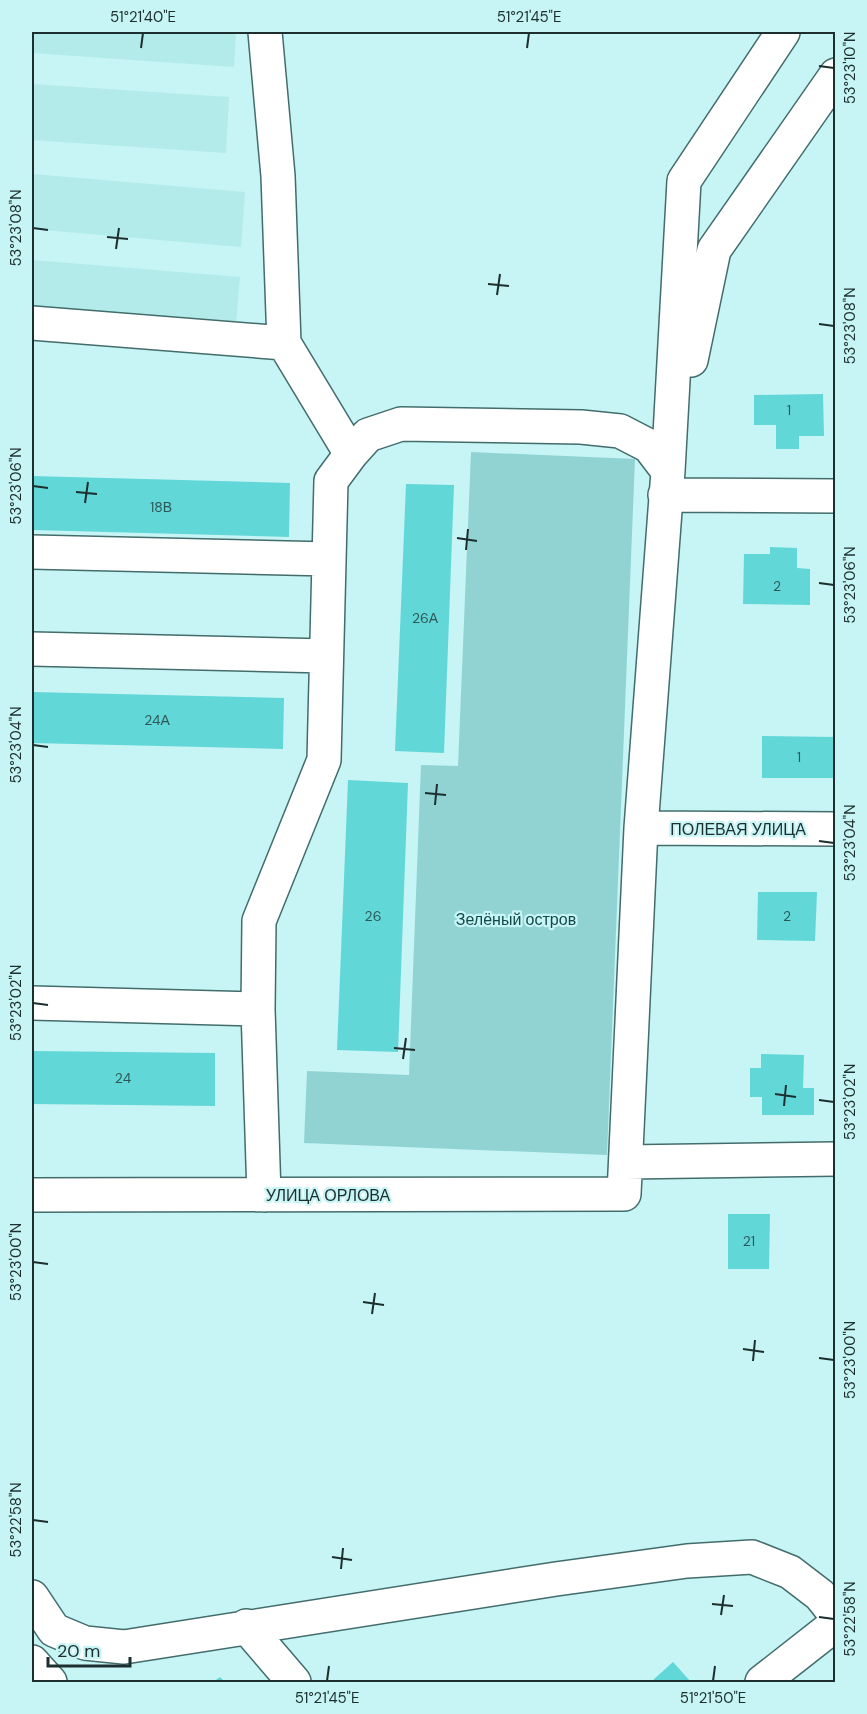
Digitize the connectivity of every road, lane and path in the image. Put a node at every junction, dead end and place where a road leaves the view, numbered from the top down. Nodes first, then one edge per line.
1 (265, 32) edge
2 (783, 32) edge
3 (836, 75) edge
4 (32, 323) edge
5 (284, 344) junction
6 (351, 454) junction
7 (667, 483) junction
8 (836, 496) edge
9 (32, 552) edge
10 (329, 559) junction
11 (32, 649) edge
12 (326, 656) junction
13 (641, 828) junction
14 (836, 829) edge
15 (32, 1003) edge
16 (258, 1009) junction
17 (836, 1159) edge
18 (626, 1162) junction
19 (32, 1195) edge
20 (264, 1195) junction
21 (32, 1598) edge
22 (836, 1615) edge
23 (836, 1624) edge
24 (246, 1626) junction
25 (294, 1683) edge
26 (762, 1683) edge

1 - 5 street
2 - 7 street
3 - 7 street
4 - 5 street
5 - 6 street
6 - 7 street
6 - 10 street
7 - 8 street
7 - 13 street
9 - 10 street
10 - 12 street
11 - 12 street
12 - 16 street
13 - 14 street, ПОЛЕВАЯ УЛИЦА
13 - 18 street
15 - 16 street
16 - 20 street
17 - 18 street
18 - 20 street, УЛИЦА ОРЛОВА
19 - 20 street, УЛИЦА ОРЛОВА
21 - 24 street
22 - 24 street
23 - 26 street
24 - 25 street

